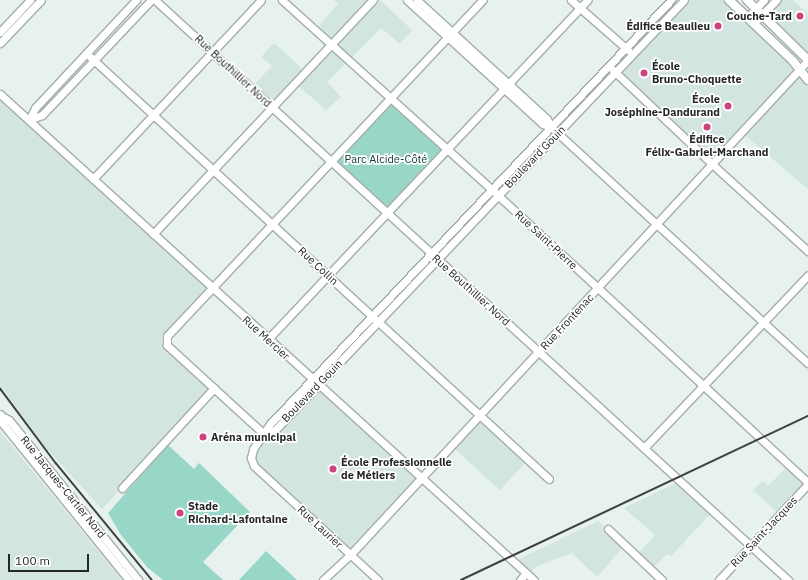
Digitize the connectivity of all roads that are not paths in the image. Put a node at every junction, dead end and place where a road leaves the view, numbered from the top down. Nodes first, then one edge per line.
1 (41, 0) edge
2 (136, 0) edge
3 (151, 0) edge
4 (155, 0) edge
5 (262, 0) edge
6 (282, 0) edge
7 (373, 0) edge
8 (407, 0) edge
9 (417, 0) edge
10 (483, 0) edge
11 (571, 0) edge
12 (588, 0) edge
13 (671, 0) edge
14 (684, 0) edge
15 (729, 0) edge
16 (747, 0) edge
17 (764, 0) edge
18 (776, 0) edge
19 (29, 1) edge
20 (34, 7) junction
21 (580, 8) junction
22 (756, 8) junction
23 (762, 14) junction
24 (748, 17) junction
25 (754, 23) junction
26 (648, 25) junction
27 (655, 31) junction
28 (0, 32) edge
29 (450, 35) junction
30 (0, 43) edge
31 (331, 45) junction
32 (626, 48) junction
33 (212, 52) junction
34 (86, 53) junction
35 (632, 55) junction
36 (94, 60) junction
37 (808, 60) edge
38 (609, 66) junction
39 (800, 69) junction
40 (615, 72) junction
41 (808, 80) edge
42 (506, 86) junction
43 (0, 94) edge
44 (390, 98) junction
45 (272, 107) junction
46 (153, 115) junction
47 (29, 120) junction
48 (551, 127) junction
49 (557, 133) junction
50 (447, 150) junction
51 (331, 161) junction
52 (712, 164) junction
53 (213, 170) junction
54 (93, 179) junction
55 (491, 190) junction
56 (497, 196) junction
57 (387, 213) junction
58 (272, 224) junction
59 (657, 224) junction
60 (153, 234) junction
61 (808, 251) edge
62 (431, 254) junction
63 (437, 259) junction
64 (808, 275) edge
65 (328, 276) junction
66 (212, 288) junction
67 (598, 288) junction
68 (372, 316) junction
69 (378, 322) junction
70 (763, 322) junction
71 (268, 340) junction
72 (539, 352) junction
73 (808, 363) edge
74 (312, 379) junction
75 (318, 385) junction
76 (703, 386) junction
77 (214, 388) junction
78 (0, 414) edge
79 (480, 416) junction
80 (264, 434) junction
81 (644, 448) junction
82 (421, 479) junction
83 (549, 479) dead end
84 (808, 483) edge
85 (122, 488) dead end
86 (608, 529) dead end
87 (751, 546) junction
88 (350, 555) junction
89 (526, 573) junction
90 (129, 580) edge
91 (138, 580) edge
92 (323, 580) edge
93 (378, 580) edge
94 (520, 580) edge
95 (534, 580) edge
96 (662, 580) edge
97 (719, 580) edge
98 (788, 580) edge

1 - 20 street
2 - 34 street
3 - 36 street
4 - 33 street, Rue Bouthillier Nord
5 - 33 street
6 - 31 street, Rue Saint-Pierre
7 - 31 street
8 - 29 street
9 - 29 street
10 - 29 street
11 - 21 street
12 - 21 street
13 - 26 street, Boulevard Gouin
14 - 27 street, Boulevard Gouin
15 - 24 main road
16 - 22 main road
17 - 22 street
18 - 23 street
19 - 20 street
19 - 28 street
20 - 30 street
21 - 32 street
21 - 42 street
22 - 23 main road
22 - 24 street
23 - 25 street
23 - 37 main road
24 - 25 main road
25 - 39 main road
26 - 27 street
26 - 32 street, Boulevard Gouin
27 - 35 street, Boulevard Gouin
29 - 42 street
29 - 44 street
31 - 44 street, Rue Saint-Pierre
31 - 45 street
32 - 35 street
32 - 38 street, Boulevard Gouin
33 - 45 street, Rue Bouthillier Nord
33 - 46 street
34 - 36 street, Rue Collin
34 - 47 street
35 - 40 street, Boulevard Gouin
36 - 46 street, Rue Collin
36 - 47 street
37 - 39 street, Rue Frontenac
38 - 40 street
38 - 48 street, Boulevard Gouin
39 - 41 main road
39 - 52 street, Rue Frontenac
40 - 49 street, Boulevard Gouin
40 - 52 street
42 - 48 street
42 - 50 street
43 - 47 street, Rue Mercier
44 - 50 street, Rue Saint-Pierre
44 - 51 street
45 - 51 street, Rue Bouthillier Nord
45 - 53 street
46 - 53 street, Rue Collin
46 - 54 street
47 - 54 street, Rue Mercier
48 - 49 street
48 - 55 street, Boulevard Gouin
49 - 56 street, Boulevard Gouin
49 - 59 street
50 - 55 street, Rue Saint-Pierre
50 - 57 street
51 - 57 street, Rue Bouthillier Nord
51 - 58 street
52 - 59 street, Rue Frontenac
52 - 61 street
53 - 58 street, Rue Collin
53 - 60 street
54 - 60 street, Rue Mercier
55 - 56 street, Rue Saint-Pierre
55 - 62 street, Boulevard Gouin
56 - 63 street, Boulevard Gouin
56 - 67 street, Rue Saint-Pierre
57 - 62 street, Rue Bouthillier Nord
57 - 65 street
58 - 65 street, Rue Collin
58 - 66 street
59 - 67 street, Rue Frontenac
59 - 70 street
60 - 66 street, Rue Mercier
62 - 63 street, Rue Bouthillier Nord
62 - 68 street, Boulevard Gouin
63 - 69 street, Boulevard Gouin
63 - 72 street, Rue Bouthillier Nord
64 - 70 street
65 - 68 street, Rue Collin
65 - 71 street
66 - 71 street, Rue Mercier
66 - 77 street
67 - 72 street, Rue Frontenac
67 - 76 street, Rue Saint-Pierre
68 - 69 street, Rue Collin
68 - 74 street, Boulevard Gouin
69 - 75 street, Boulevard Gouin
69 - 79 street, Rue Collin
70 - 73 street
70 - 76 street
71 - 74 street, Rue Mercier
72 - 79 street, Rue Frontenac
72 - 81 street, Rue Bouthillier Nord
74 - 75 street, Rue Mercier
74 - 80 street, Boulevard Gouin
75 - 80 street, Boulevard Gouin
75 - 82 street, Rue Mercier
76 - 81 street
76 - 84 street, Rue Saint-Pierre
77 - 80 street
77 - 85 street
78 - 90 street, Rue Jacques-Cartier Nord
78 - 91 street, Rue Jacques-Cartier Nord
79 - 82 street, Rue Frontenac
79 - 83 street, Rue Collin
80 - 88 street, Rue Laurier
81 - 87 street, Rue Bouthillier Nord
82 - 88 street, Rue Frontenac
82 - 89 street, Rue Mercier
84 - 87 street, Rue Saint-Jacques
86 - 96 street
87 - 97 street, Rue Saint-Jacques
87 - 98 street, Rue Bouthillier Nord
88 - 92 street, Rue Frontenac
88 - 93 street, Rue Laurier
89 - 94 street
89 - 95 street, Rue Mercier

